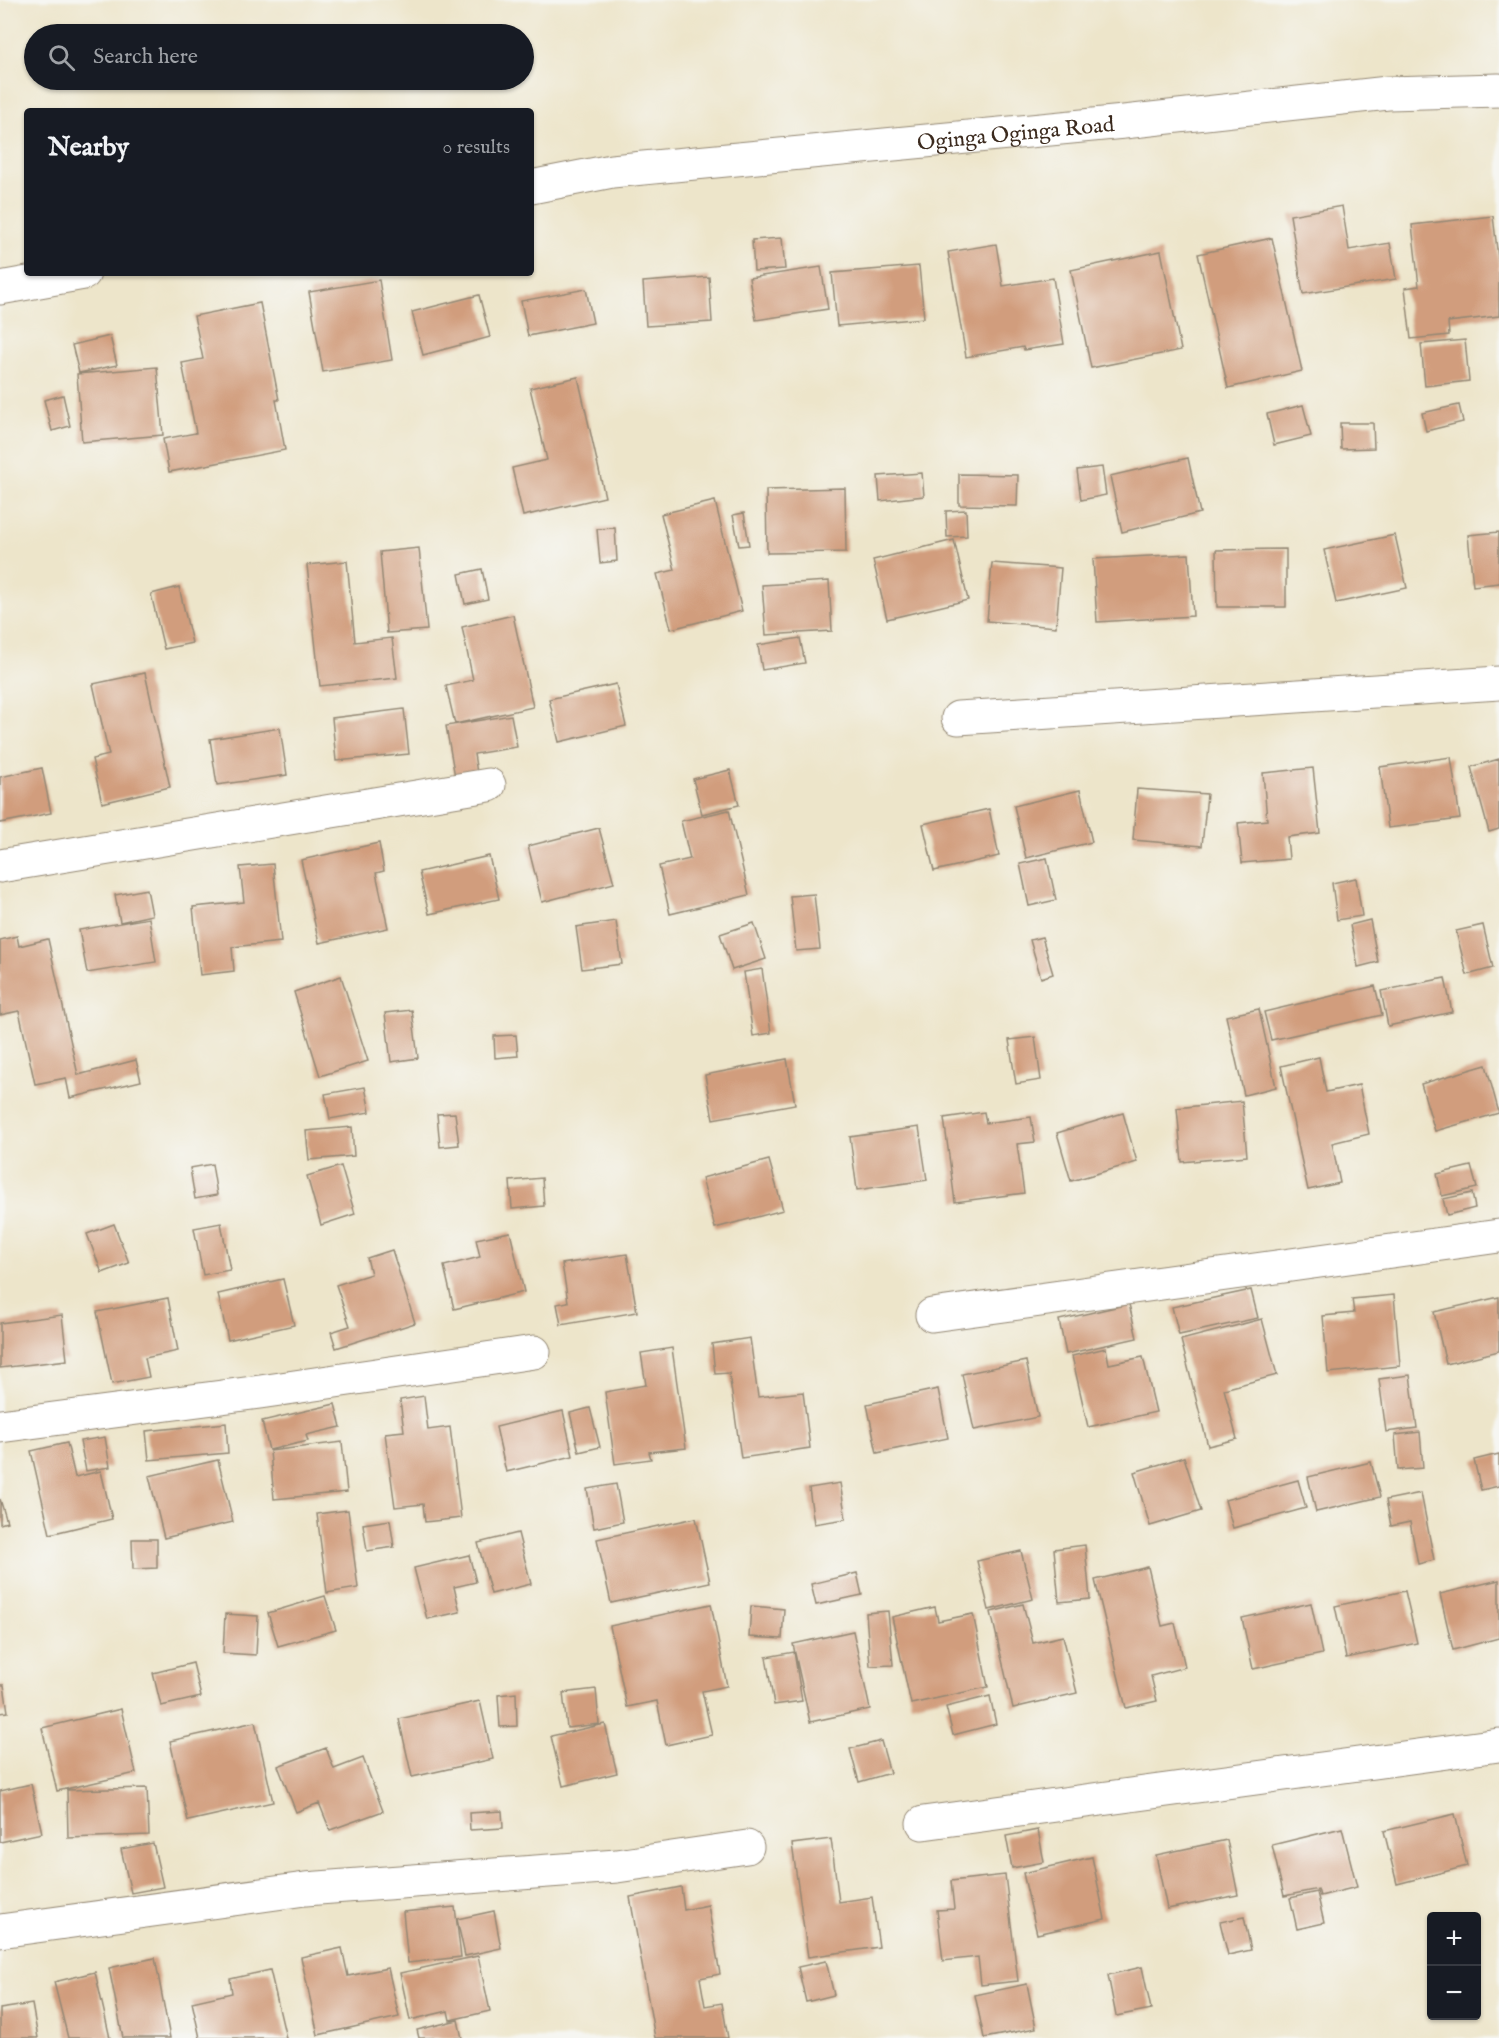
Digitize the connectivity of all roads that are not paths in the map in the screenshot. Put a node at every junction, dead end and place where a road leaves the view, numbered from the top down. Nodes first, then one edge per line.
1 (1499, 90) edge
2 (534, 186) edge
3 (67, 276) edge
4 (0, 288) edge
5 (1499, 683) edge
6 (958, 718) dead end
7 (489, 784) dead end
8 (0, 866) edge
9 (1499, 1236) edge
10 (932, 1315) dead end
11 (534, 1352) dead end
12 (0, 1426) edge
13 (1499, 1745) edge
14 (923, 1823) dead end
15 (747, 1847) dead end
16 (0, 1931) edge

1 - 2 street, Oginga Oginga Road
3 - 4 street
5 - 6 street
7 - 8 street
9 - 10 street
11 - 12 street
13 - 14 street
15 - 16 street

